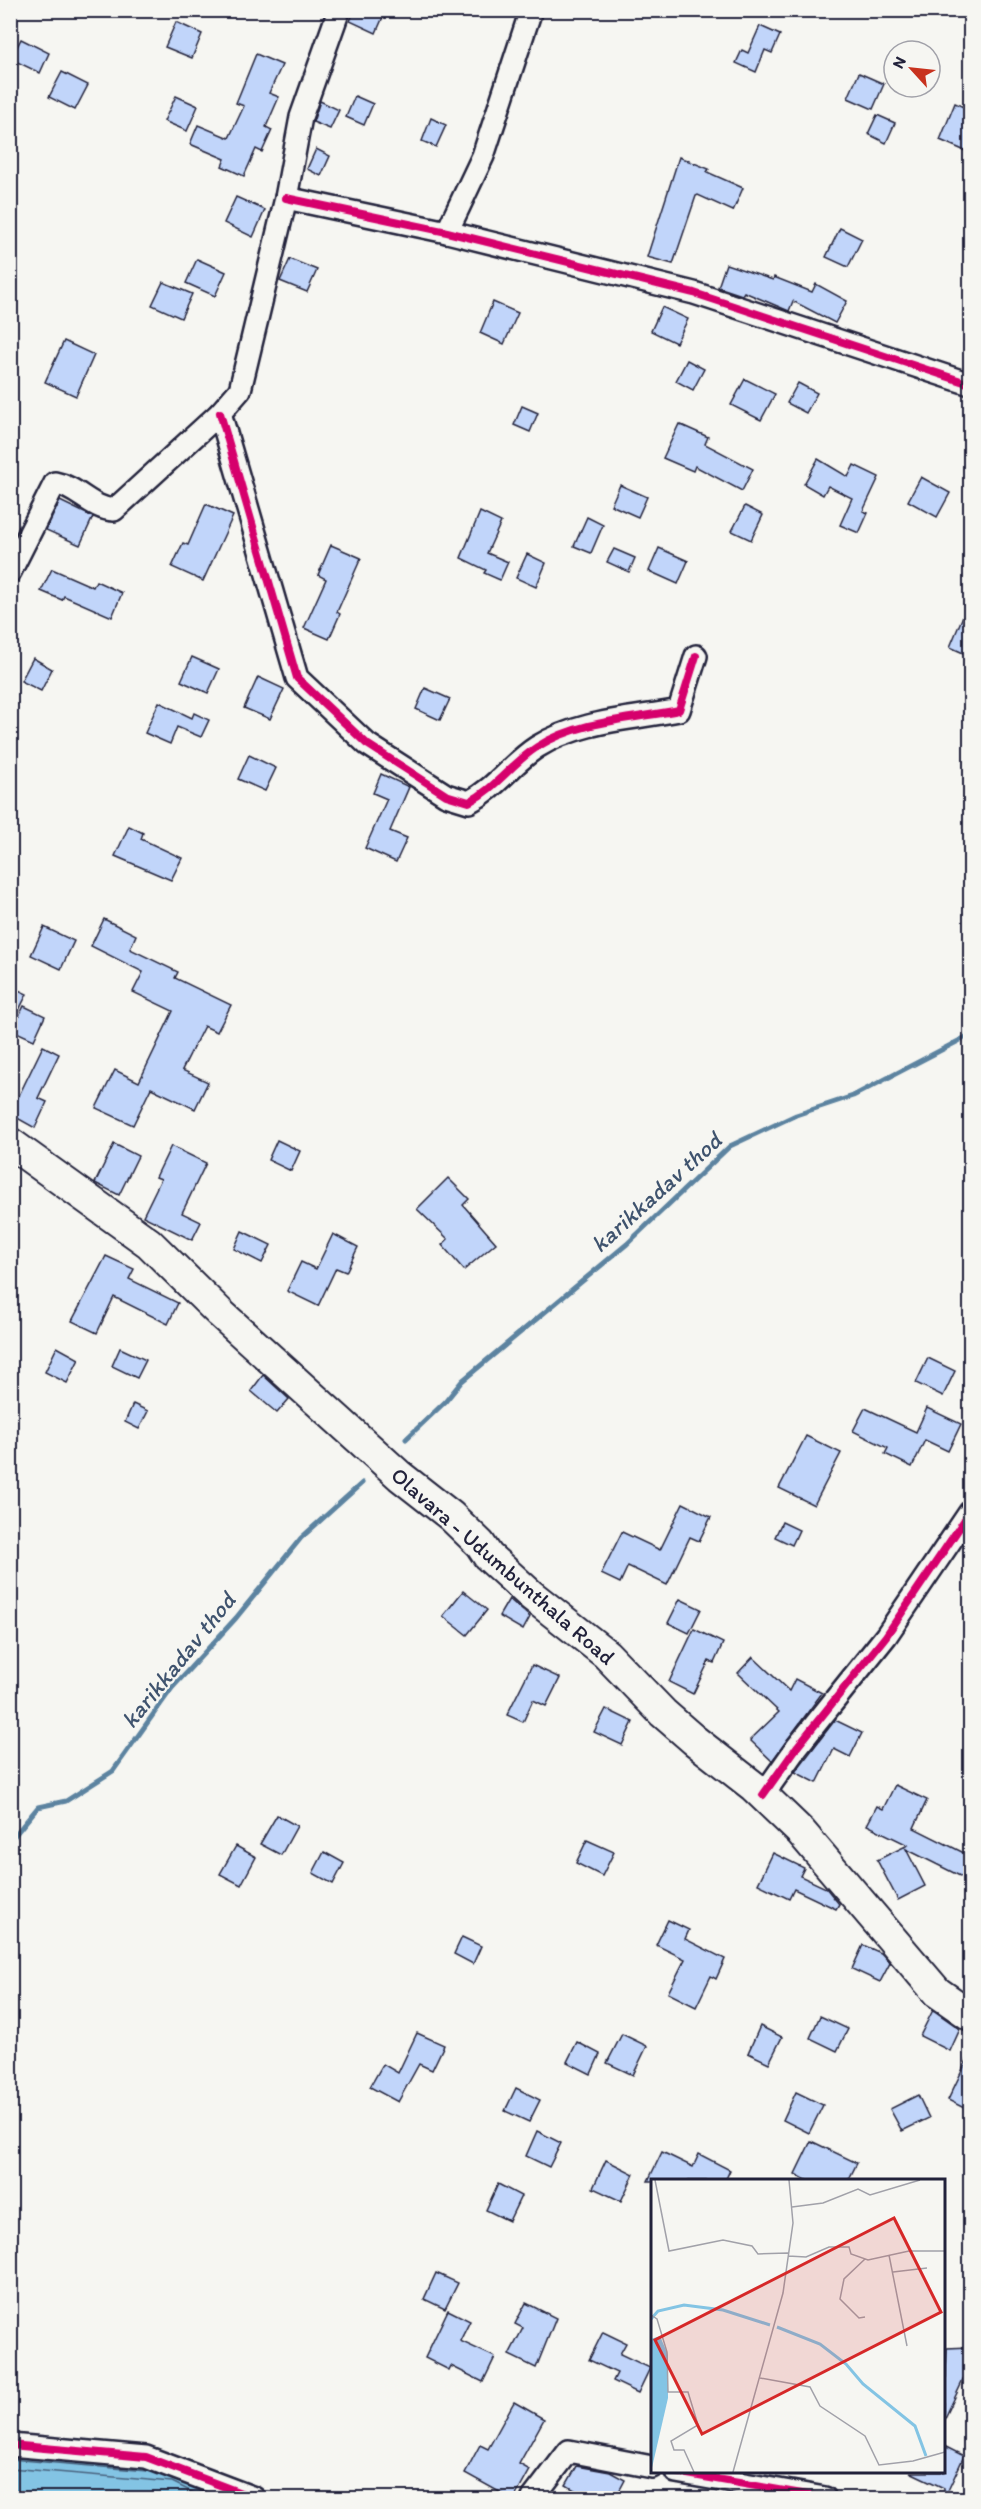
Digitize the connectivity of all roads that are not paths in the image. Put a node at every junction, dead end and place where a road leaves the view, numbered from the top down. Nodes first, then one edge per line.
1 (339, 10) edge
2 (531, 10) edge
3 (285, 198) junction
4 (447, 232) junction
5 (970, 384) edge
6 (220, 413) junction
7 (10, 572) edge
8 (696, 656) dead end
9 (10, 1143) edge
10 (970, 1512) edge
11 (763, 1795) junction
12 (970, 2015) edge
13 (10, 2445) edge
14 (651, 2467) edge
15 (682, 2473) edge
16 (254, 2499) edge
17 (533, 2499) edge
18 (825, 2499) edge

1 - 3 street
2 - 4 street
3 - 4 street
3 - 6 street
4 - 5 street
6 - 7 street
6 - 8 street
9 - 11 main road, Olavara - Udumbunthala Road
10 - 11 street
11 - 12 main road, Olavara - Udumbunthala Road
13 - 16 street
14 - 17 street
15 - 18 street

